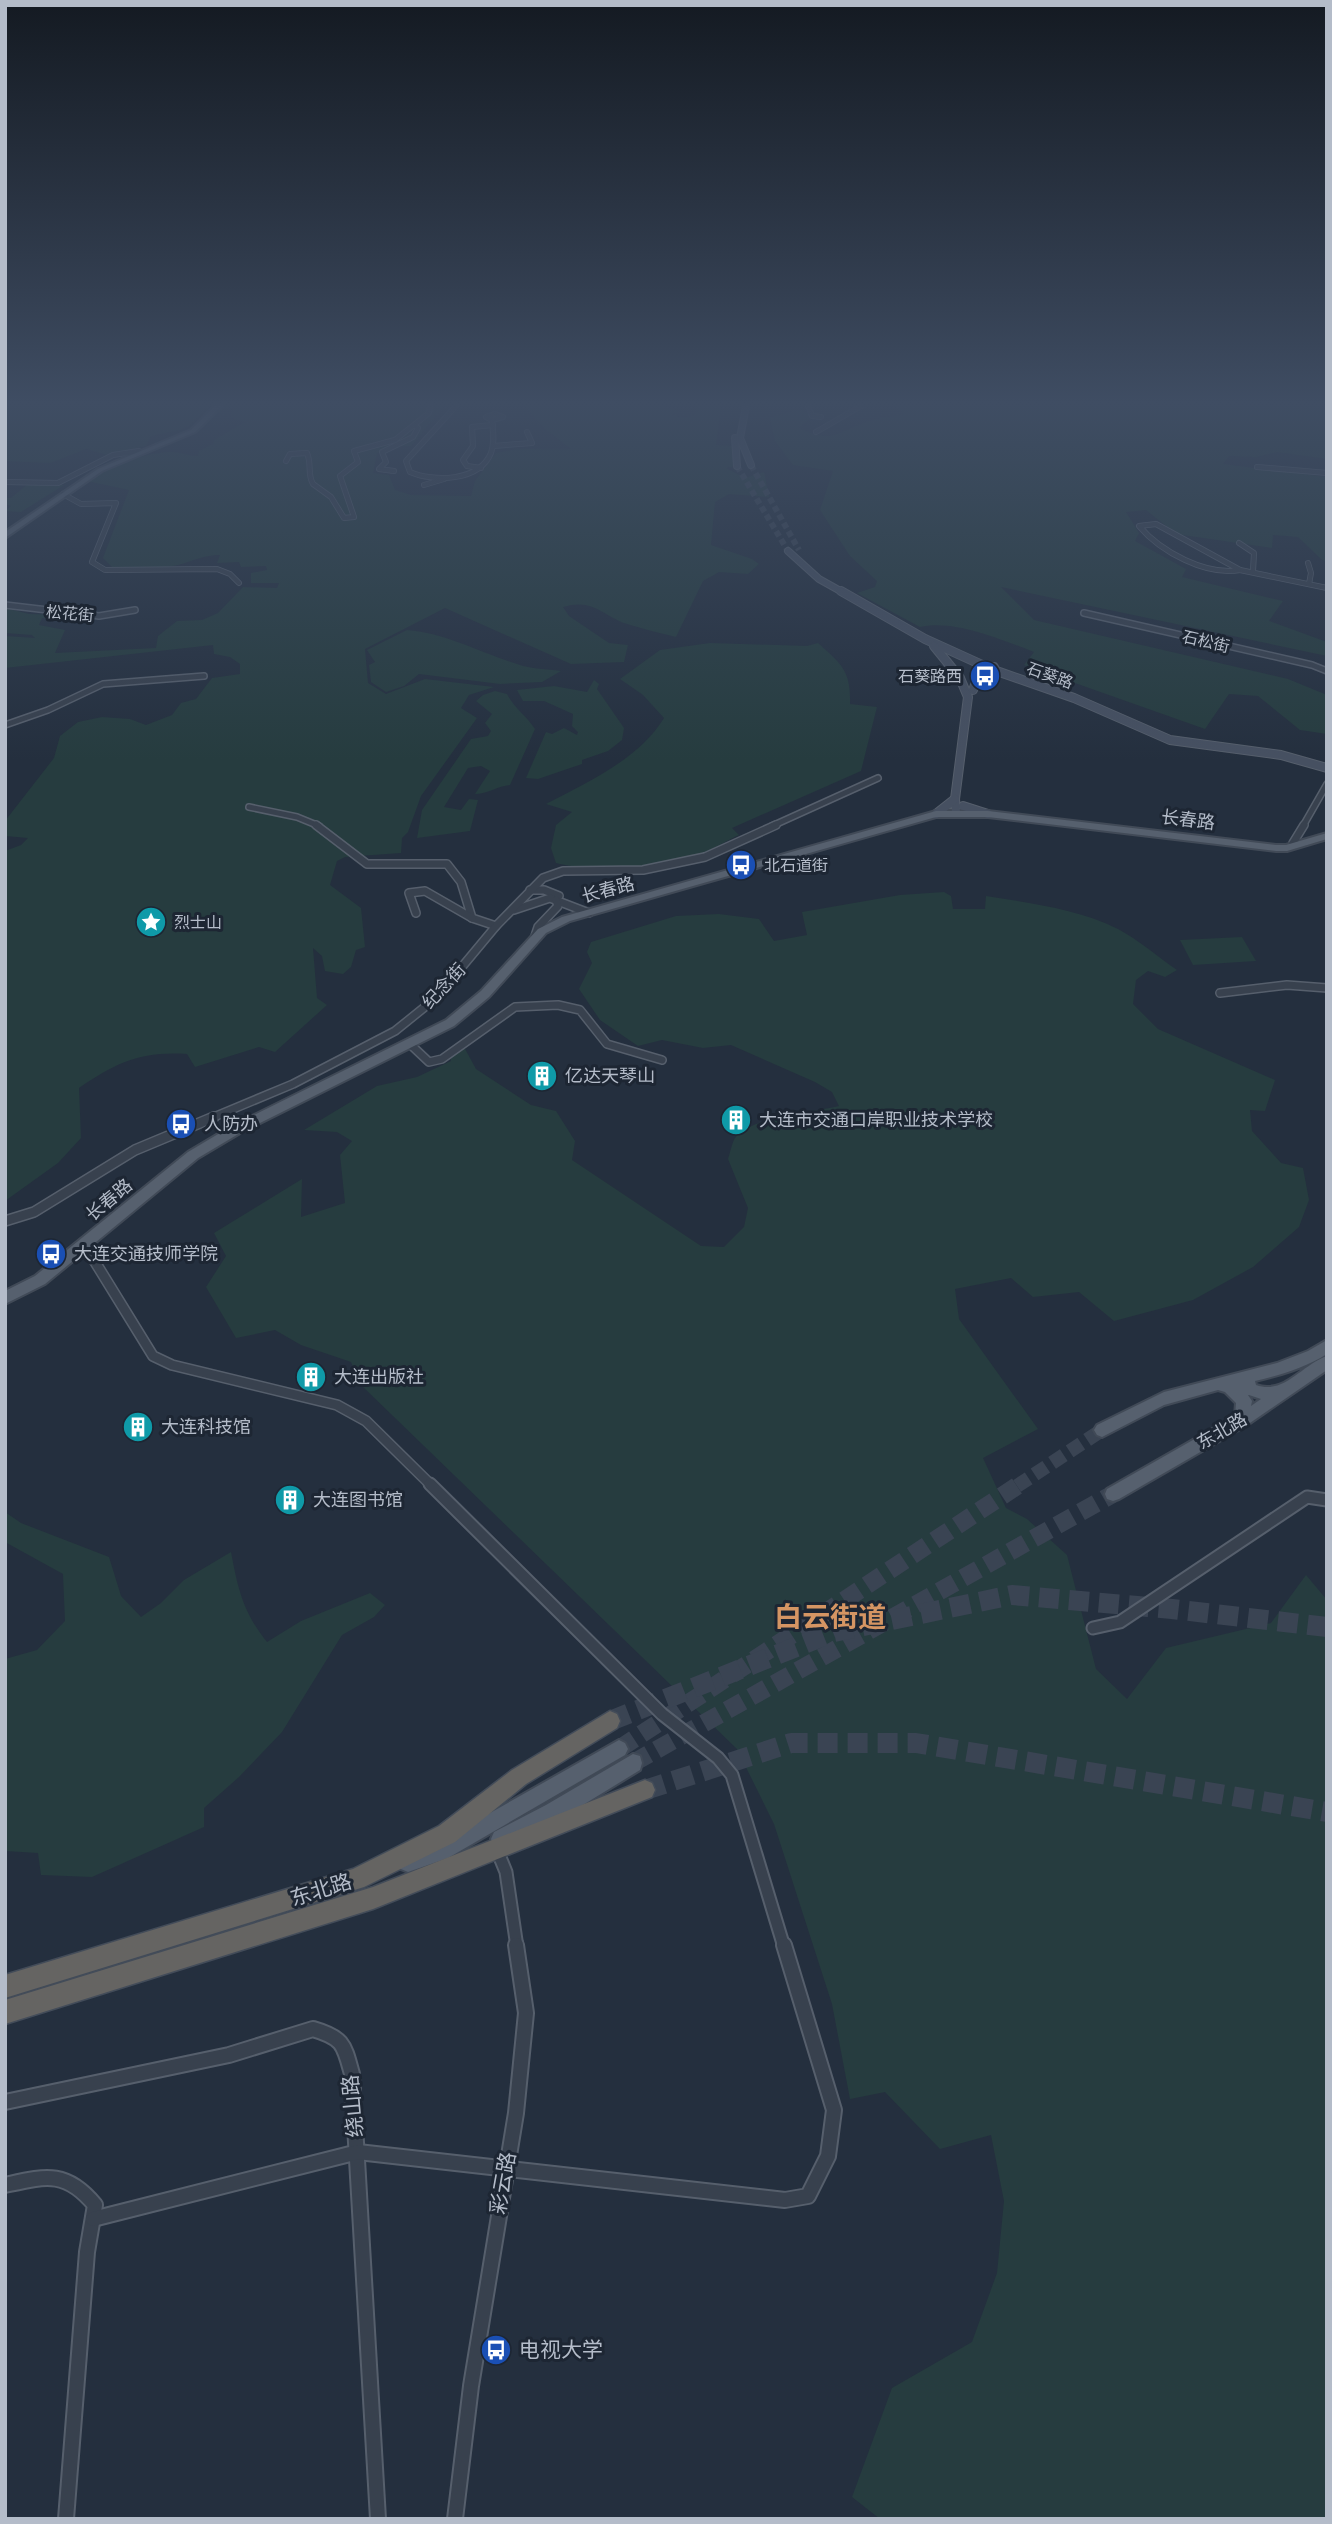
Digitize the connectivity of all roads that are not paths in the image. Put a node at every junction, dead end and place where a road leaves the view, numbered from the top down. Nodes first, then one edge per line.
1 (22, 524) edge
2 (108, 524) edge
3 (5, 536) edge
4 (1238, 543) dead end
5 (799, 550) tunnel mouth
6 (788, 551) tunnel mouth
7 (1308, 563) dead end
8 (1240, 570) junction
9 (1253, 571) junction
10 (239, 583) dead end
11 (1309, 584) junction
12 (1327, 588) edge
13 (5, 605) edge
14 (135, 610) dead end
15 (1084, 613) dead end
16 (930, 639) junction
17 (944, 648) junction
18 (988, 667) junction
19 (960, 668) junction
20 (1327, 671) edge
21 (204, 676) dead end
22 (966, 677) junction
23 (974, 690) junction
24 (5, 725) edge
25 (1327, 766) edge
26 (878, 778) dead end
27 (1327, 784) edge
28 (956, 799) junction
29 (249, 807) dead end
30 (961, 810) junction
31 (936, 814) junction
32 (1327, 836) edge
33 (1293, 843) dead end
34 (552, 874) junction
35 (530, 890) junction
36 (555, 897) junction
37 (587, 911) junction
38 (509, 912) junction
39 (416, 913) dead end
40 (472, 918) junction
41 (496, 926) junction
42 (534, 939) junction
43 (1327, 988) edge
44 (1220, 993) dead end
45 (411, 1045) junction
46 (662, 1060) dead end
47 (5, 1221) edge
48 (84, 1244) junction
49 (5, 1297) edge
50 (1327, 1346) edge
51 (1327, 1362) edge
52 (1251, 1374) junction
53 (1217, 1383) junction
54 (1281, 1393) junction
55 (1242, 1420) junction
56 (1102, 1430) tunnel mouth
57 (1113, 1494) tunnel mouth
58 (1327, 1500) edge
59 (1093, 1629) dead end
60 (610, 1721) tunnel mouth
61 (619, 1749) tunnel mouth
62 (634, 1763) tunnel mouth
63 (645, 1790) tunnel mouth
64 (497, 1848) junction
65 (444, 1868) junction
66 (356, 1879) junction
67 (5, 1987) edge
68 (5, 2012) edge
69 (5, 2102) edge
70 (358, 2152) junction
71 (505, 2169) junction
72 (5, 2185) edge
73 (93, 2219) junction
74 (66, 2519) edge
75 (378, 2519) edge
76 (455, 2519) edge

1 - 3 main road
2 - 10 street
4 - 9 street
5 - 16 main road, 石葵路
6 - 16 main road, 石葵路
7 - 11 street
8 - 8 street
8 - 9 street
9 - 11 street
11 - 12 street
13 - 14 street, 松花街
15 - 20 street, 石松街
16 - 17 main road, 石葵路
16 - 18 main road, 石葵路
16 - 28 main road
17 - 18 main road, 石葵路
17 - 19 main road
18 - 19 main road
18 - 22 main road
18 - 23 main road
18 - 25 main road, 石葵路
19 - 22 main road
21 - 24 street
22 - 23 main road
23 - 30 main road
26 - 34 street
27 - 33 street
28 - 30 main road
28 - 31 main road
29 - 40 street
30 - 31 main road, 长春路
30 - 32 main road, 长春路
31 - 37 main road, 长春路
34 - 35 street, 纪念街
34 - 36 street
35 - 36 street
35 - 38 street, 纪念街
36 - 37 street
36 - 38 street
36 - 42 street
37 - 42 main road, 长春路
38 - 41 street, 纪念街
39 - 40 street
40 - 41 street
41 - 47 street, 纪念街
42 - 45 main road, 长春路
43 - 44 street
45 - 46 street
45 - 48 main road, 长春路
48 - 49 main road, 长春路
48 - 71 street
50 - 52 main road
51 - 54 main road, 东北路
52 - 53 main road
52 - 54 main road
53 - 55 main road
53 - 56 main road
54 - 55 main road, 东北路
55 - 57 main road, 东北路
58 - 59 street
60 - 66 highway
61 - 66 main road, 东北路
62 - 65 main road, 东北路
63 - 64 highway, 东北路
64 - 65 highway, 东北路
64 - 71 street, 彩云路
65 - 68 highway, 东北路
66 - 67 highway, 东北路
69 - 70 street, 绕山路
70 - 71 street
70 - 73 street
70 - 75 street, 绕山路
71 - 76 street, 彩云路
72 - 73 street
73 - 74 street

